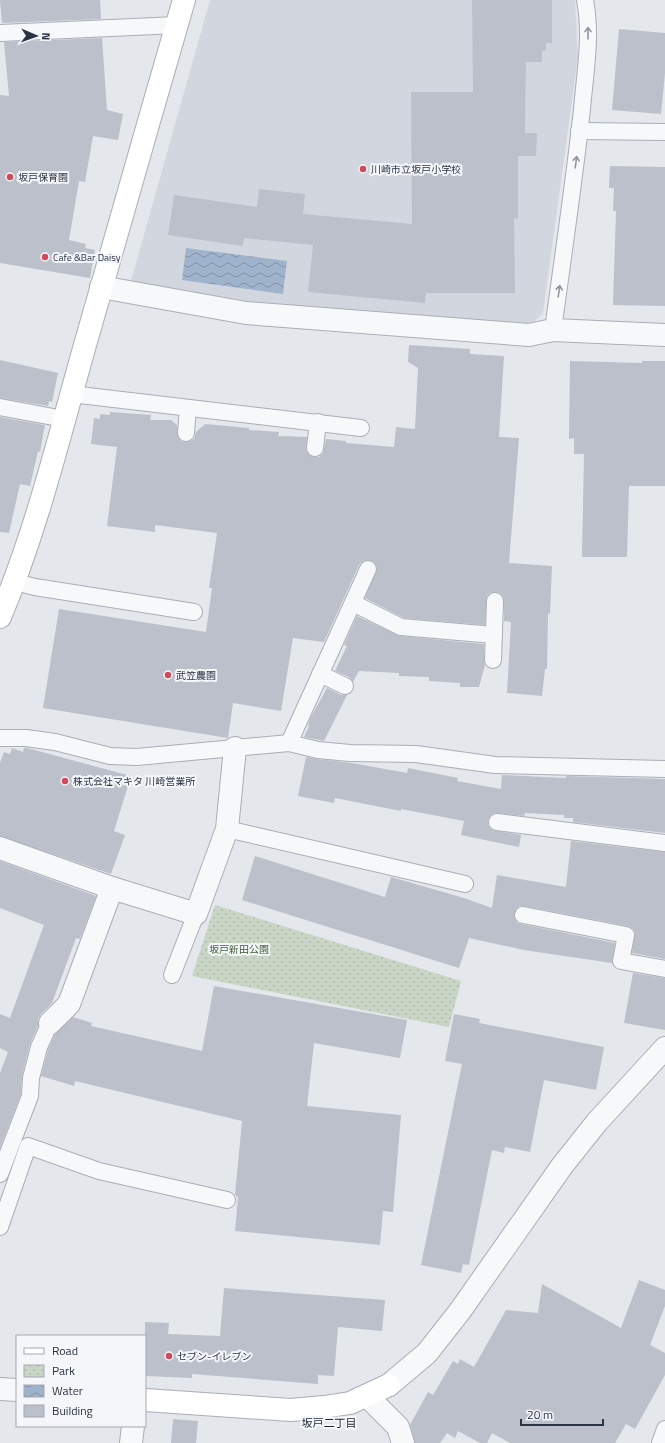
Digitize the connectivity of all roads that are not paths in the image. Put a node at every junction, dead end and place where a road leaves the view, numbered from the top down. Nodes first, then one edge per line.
1 (184, 0) edge
2 (585, 0) edge
3 (177, 25) junction
4 (0, 33) edge
5 (579, 131) junction
6 (665, 132) edge
7 (101, 287) junction
8 (553, 330) junction
9 (665, 335) edge
10 (71, 394) junction
11 (0, 407) edge
12 (188, 408) junction
13 (64, 419) junction
14 (318, 422) junction
15 (360, 428) dead end
16 (186, 434) dead end
17 (315, 448) dead end
18 (368, 569) dead end
19 (14, 582) junction
20 (495, 601) dead end
21 (353, 603) junction
22 (194, 612) dead end
23 (0, 617) edge
24 (494, 635) junction
25 (493, 660) dead end
26 (320, 674) junction
27 (345, 686) dead end
28 (0, 738) edge
29 (289, 743) junction
30 (235, 748) junction
31 (665, 769) edge
32 (496, 822) dead end
33 (227, 830) junction
34 (665, 843) edge
35 (0, 848) edge
36 (465, 884) dead end
37 (112, 888) junction
38 (196, 914) junction
39 (523, 915) dead end
40 (665, 969) edge
41 (172, 975) dead end
42 (50, 1023) joint
43 (665, 1048) edge
44 (0, 1174) edge
45 (227, 1200) dead end
46 (0, 1227) edge
47 (0, 1389) edge
48 (16, 1390) edge
49 (367, 1396) junction
50 (146, 1400) edge
51 (132, 1427) edge
52 (665, 1429) edge
53 (131, 1443) edge
54 (403, 1443) edge
55 (660, 1443) edge

1 - 3 street
5 -> 2 lane
3 - 4 lane
3 - 7 street
5 - 6 lane
8 -> 5 lane
7 - 8 street
7 - 10 street
8 - 9 street
10 - 12 lane
10 - 13 street
11 - 13 lane
12 - 14 lane
12 - 16 lane
13 - 19 street
14 - 15 lane
14 - 17 lane
18 - 21 lane
19 - 22 lane
19 - 23 street
20 - 24 lane
21 - 24 lane
21 - 26 lane
24 - 25 lane
26 - 27 lane
26 - 29 lane
28 - 30 lane
29 - 30 lane
29 - 31 lane
30 - 33 street
32 - 34 lane
33 - 36 lane
33 - 38 street
35 - 37 street
37 - 38 street
37 - 42 street
38 - 41 lane
39 - 40 lane
42 - 44 lane
43 - 49 street
45 - 46 lane
47 - 48 street
49 - 50 street
49 - 54 street
51 - 53 street
52 - 55 lane

